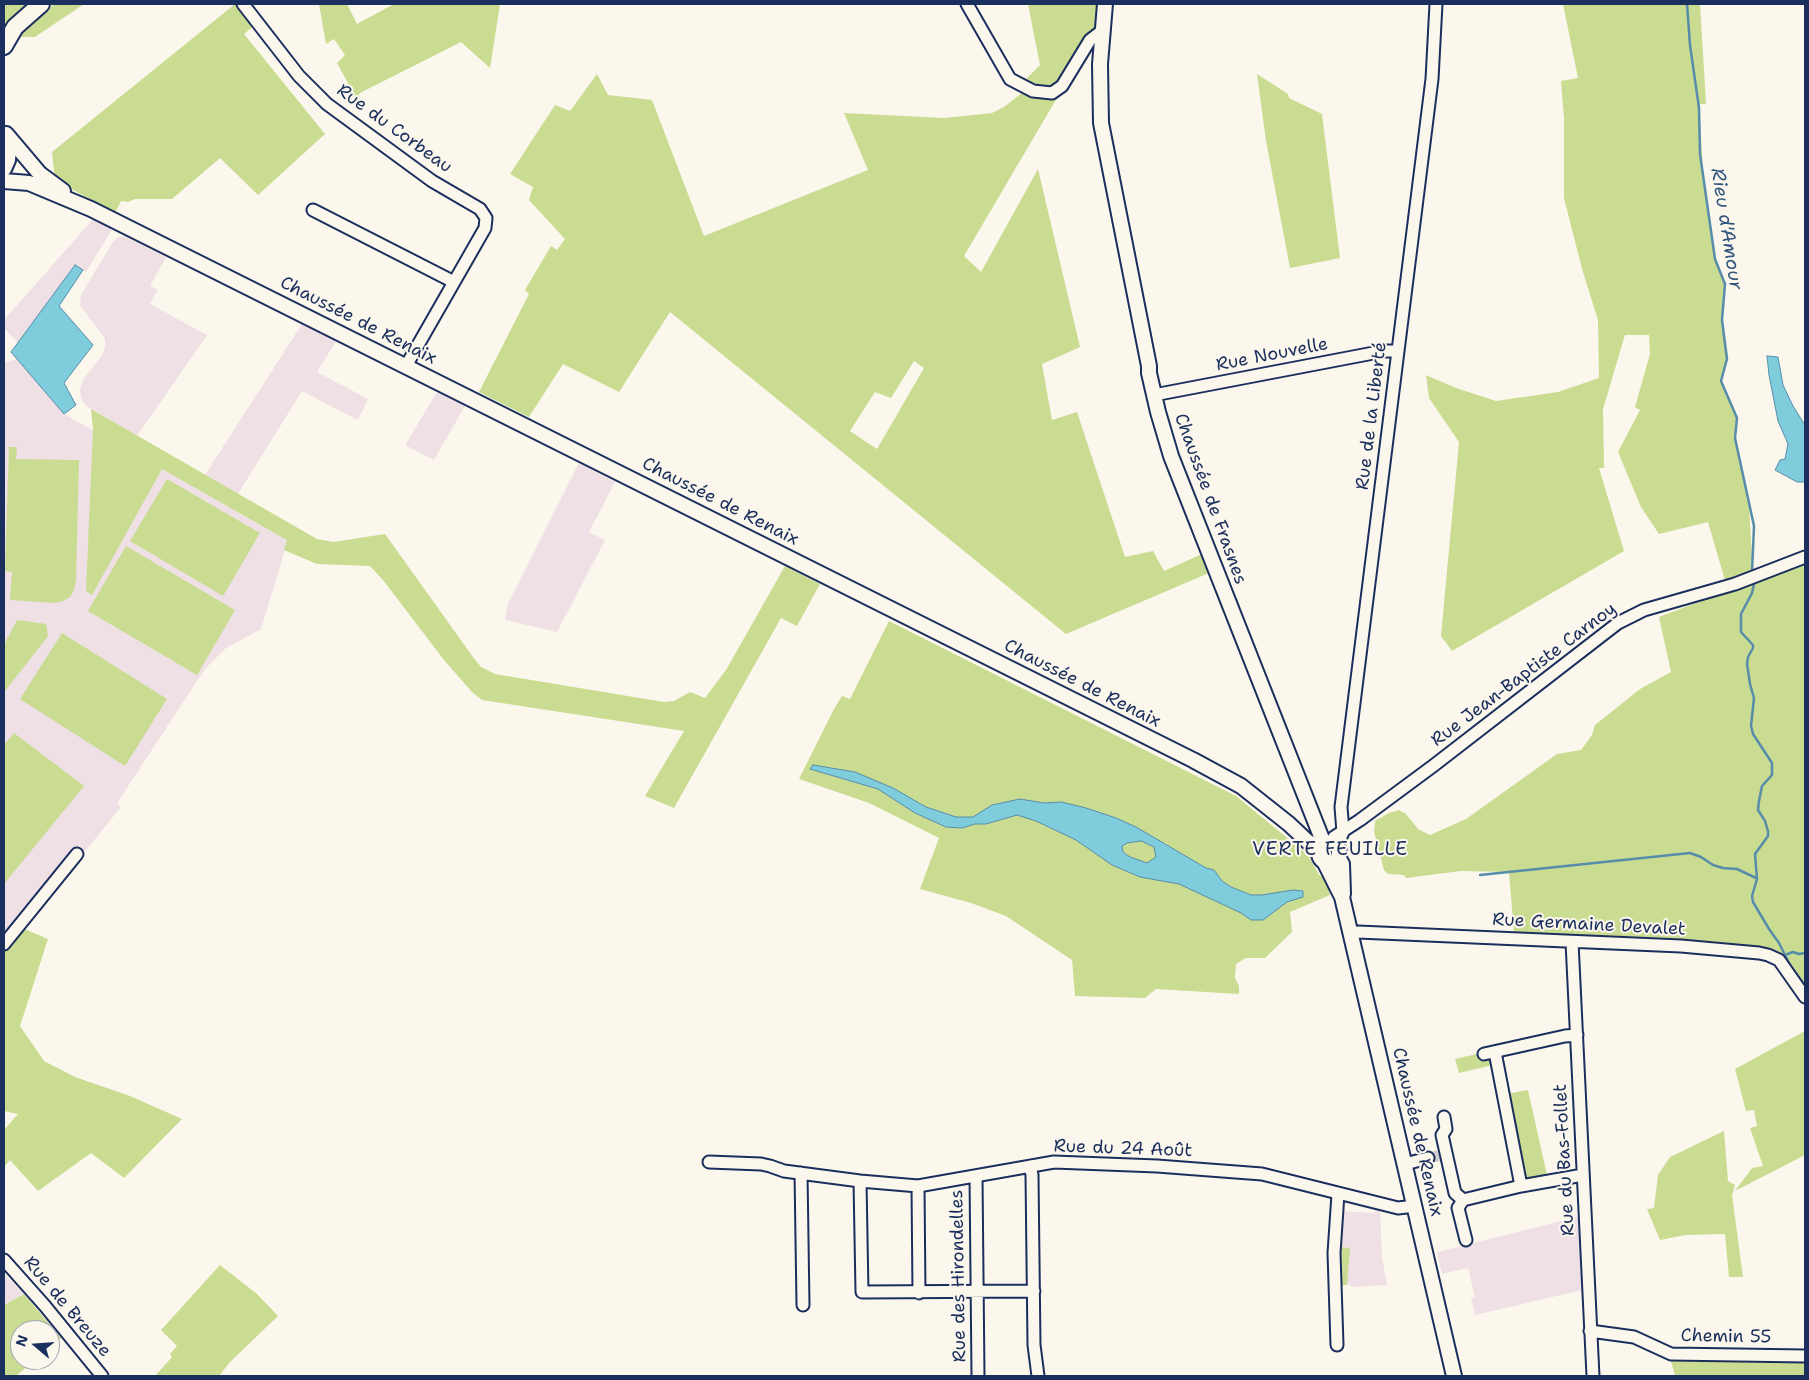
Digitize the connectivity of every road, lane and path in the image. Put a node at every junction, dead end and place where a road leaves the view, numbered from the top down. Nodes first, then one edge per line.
1 (41, 4) edge
2 (242, 4) edge
3 (967, 4) edge
4 (1105, 4) edge
5 (1436, 4) edge
6 (1103, 30) junction
7 (4, 46) edge
8 (5, 131) edge
9 (4, 170) edge
10 (4, 181) edge
11 (91, 208) junction
12 (313, 210) dead end
13 (454, 282) junction
14 (1397, 351) junction
15 (406, 366) junction
16 (1154, 395) junction
17 (1805, 557) edge
18 (1305, 797) junction
19 (1289, 824) junction
20 (1343, 832) junction
21 (1329, 850) junction
22 (77, 854) dead end
23 (1351, 934) junction
24 (6, 937) edge
25 (1572, 942) junction
26 (1805, 997) edge
27 (1577, 1035) junction
28 (1444, 1117) dead end
29 (1428, 1158) tunnel mouth
30 (710, 1162) dead end
31 (1405, 1164) junction
32 (1030, 1166) junction
33 (801, 1173) junction
34 (1583, 1174) junction
35 (976, 1176) junction
36 (860, 1181) junction
37 (918, 1186) junction
38 (1521, 1186) junction
39 (1338, 1194) junction
40 (1463, 1200) junction
41 (1415, 1206) junction
42 (1466, 1240) dead end
43 (4, 1260) edge
44 (1034, 1291) junction
45 (977, 1292) junction
46 (919, 1293) junction
47 (803, 1305) dead end
48 (1590, 1332) junction
49 (1336, 1345) dead end
50 (1805, 1356) edge
51 (102, 1376) edge
52 (978, 1376) edge
53 (1038, 1376) edge
54 (1454, 1376) edge
55 (1592, 1376) edge

1 - 7 highway
2 - 13 street, Rue du Corbeau
3 - 6 street
4 - 6 main road, Chaussée de Frasnes
5 - 14 street, Rue de la Liberté
6 - 16 main road, Chaussée de Frasnes
8 - 9 main road
8 - 11 main road, Chaussée de Renaix
10 - 11 main road, Chaussée de Renaix
11 - 15 main road, Chaussée de Renaix
12 - 13 street
13 - 15 street, Rue du Corbeau
14 - 16 street, Rue Nouvelle
14 - 20 street, Rue de la Liberté
15 - 19 main road, Chaussée de Renaix
16 - 18 main road, Chaussée de Frasnes
17 - 20 street, Rue Jean-Baptiste Carnoy
18 - 19 main road
18 - 21 main road, Chaussée de Frasnes
19 - 21 main road, Chaussée de Renaix
20 - 21 street
21 - 23 main road, Chaussée de Renaix
22 - 24 street
23 - 25 street, Rue Germaine Devalet
23 - 31 main road, Chaussée de Renaix
25 - 26 street, Rue Germaine Devalet
25 - 27 street, Rue du Bas-Follet
27 - 34 street, Rue du Bas-Follet
27 - 38 street
28 - 40 street
29 - 31 street
30 - 33 street, Rue du 24 Août
31 - 41 main road, Chaussée de Renaix
32 - 35 street, Rue du 24 Août
32 - 39 street, Rue du 24 Août
32 - 44 street
33 - 36 street, Rue du 24 Août
33 - 47 street
34 - 38 street
34 - 48 street, Rue du Bas-Follet
35 - 37 street, Rue du 24 Août
35 - 45 street, Rue des Hirondelles
36 - 37 street, Rue du 24 Août
36 - 46 street
37 - 46 street
38 - 40 street
39 - 41 street, Rue du 24 Août
39 - 49 street
40 - 42 street
41 - 54 main road, Chaussée de Renaix
43 - 51 street, Rue de Breuze
44 - 45 street
44 - 53 street
45 - 46 street
45 - 52 street, Rue des Hirondelles
48 - 50 street, Chemin 55
48 - 55 street, Rue du Bas-Follet

